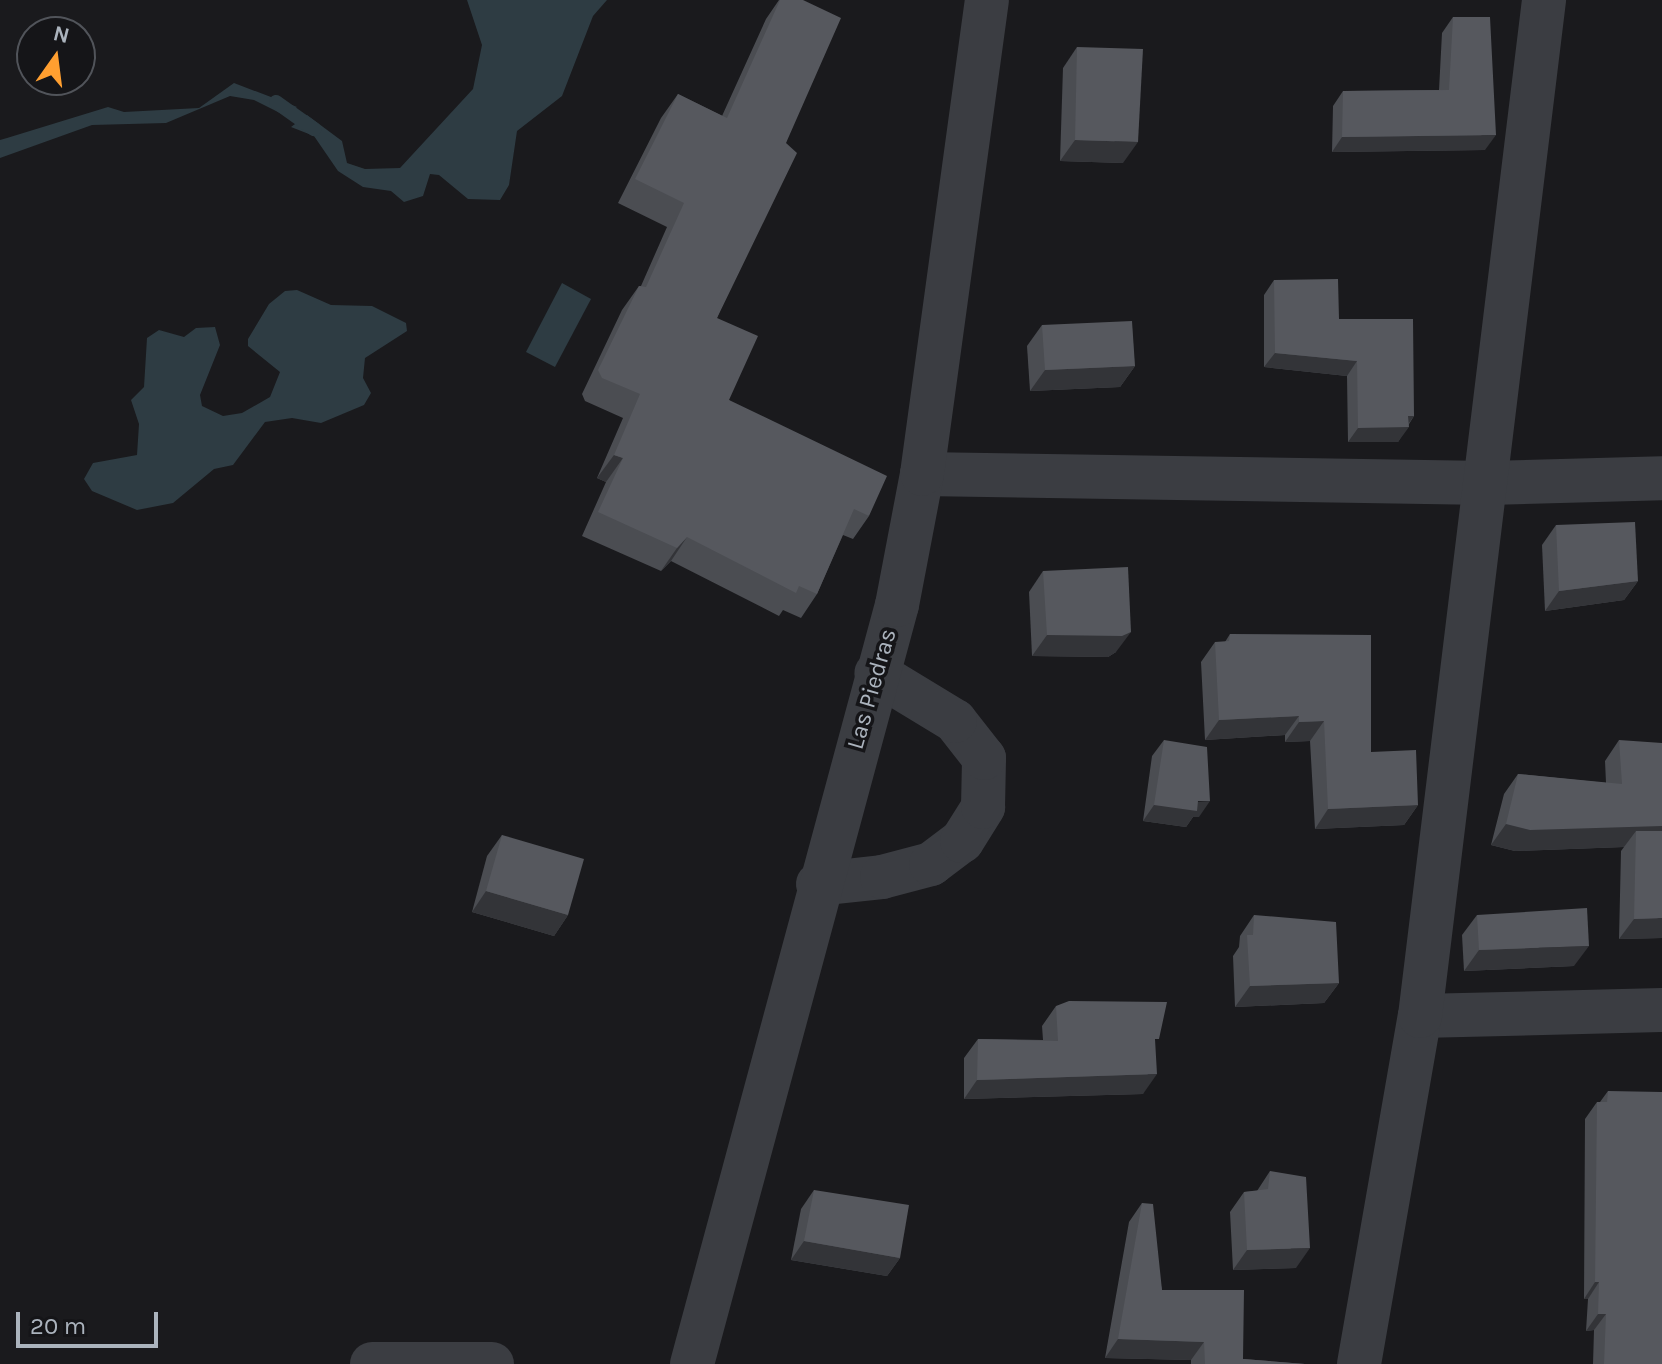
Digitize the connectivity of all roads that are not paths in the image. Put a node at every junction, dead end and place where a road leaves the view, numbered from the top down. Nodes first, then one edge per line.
1 (987, 0) edge
2 (1544, 0) edge
3 (922, 474) junction
4 (1662, 478) edge
5 (1488, 483) junction
6 (876, 673) junction
7 (818, 884) junction
8 (1662, 1010) edge
9 (1420, 1016) junction
10 (372, 1364) edge
11 (492, 1364) edge
12 (692, 1364) edge
13 (1359, 1364) edge

1 - 3 street, Las Piedras
2 - 5 street
3 - 5 street
3 - 6 street, Las Piedras
4 - 5 street
5 - 9 street
6 - 7 street, Las Piedras
6 - 7 street
7 - 12 street, Las Piedras
8 - 9 street
9 - 13 street
10 - 11 street

